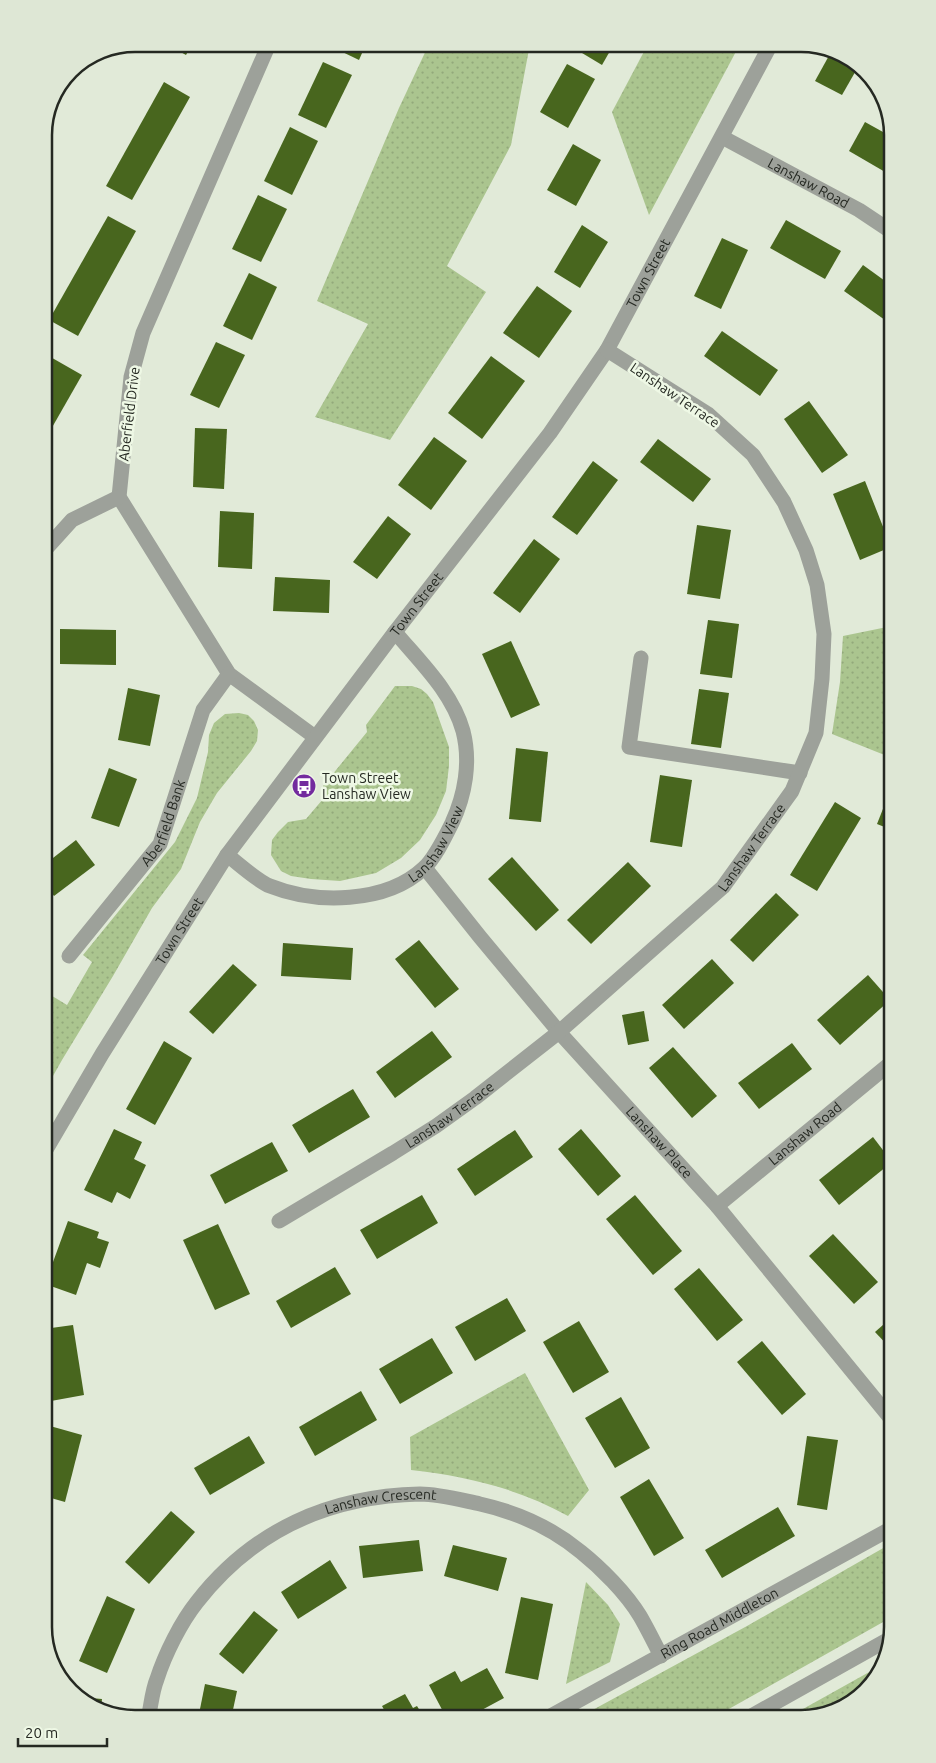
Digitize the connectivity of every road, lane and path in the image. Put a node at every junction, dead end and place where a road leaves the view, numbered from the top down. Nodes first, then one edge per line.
1 (265, 52) edge
2 (766, 53) edge
3 (722, 137) junction
4 (884, 227) edge
5 (607, 350) junction
6 (119, 497) junction
7 (53, 541) edge
8 (395, 632) junction
9 (641, 658) dead end
10 (229, 674) junction
11 (315, 737) junction
12 (800, 773) junction
13 (227, 855) junction
14 (425, 868) junction
15 (69, 956) dead end
16 (559, 1032) junction
17 (884, 1069) edge
18 (52, 1139) edge
19 (717, 1206) junction
20 (279, 1221) dead end
21 (884, 1410) edge
22 (884, 1532) edge
23 (882, 1643) edge
24 (661, 1656) junction
25 (150, 1710) edge
26 (562, 1710) edge
27 (762, 1710) edge

1 - 6 street, Aberfield Drive
2 - 3 street, Town Street
3 - 4 street, Lanshaw Road
3 - 5 street, Town Street
5 - 8 street, Town Street
5 - 12 street, Lanshaw Terrace
6 - 7 street
6 - 10 street
8 - 11 street, Town Street
8 - 14 street, Lanshaw View
9 - 12 street
10 - 11 street
10 - 15 street, Aberfield Bank
11 - 13 street, Town Street
12 - 16 street, Lanshaw Terrace
13 - 14 street, Lanshaw View
13 - 18 street, Town Street
14 - 16 street, Lanshaw Place
16 - 19 street, Lanshaw Place
16 - 20 street, Lanshaw Terrace
17 - 19 street, Lanshaw Road
19 - 21 street, Lanshaw Place
22 - 24 street, Ring Road Middleton
23 - 27 street
24 - 25 street, Lanshaw Crescent
24 - 26 street, Ring Road Middleton

